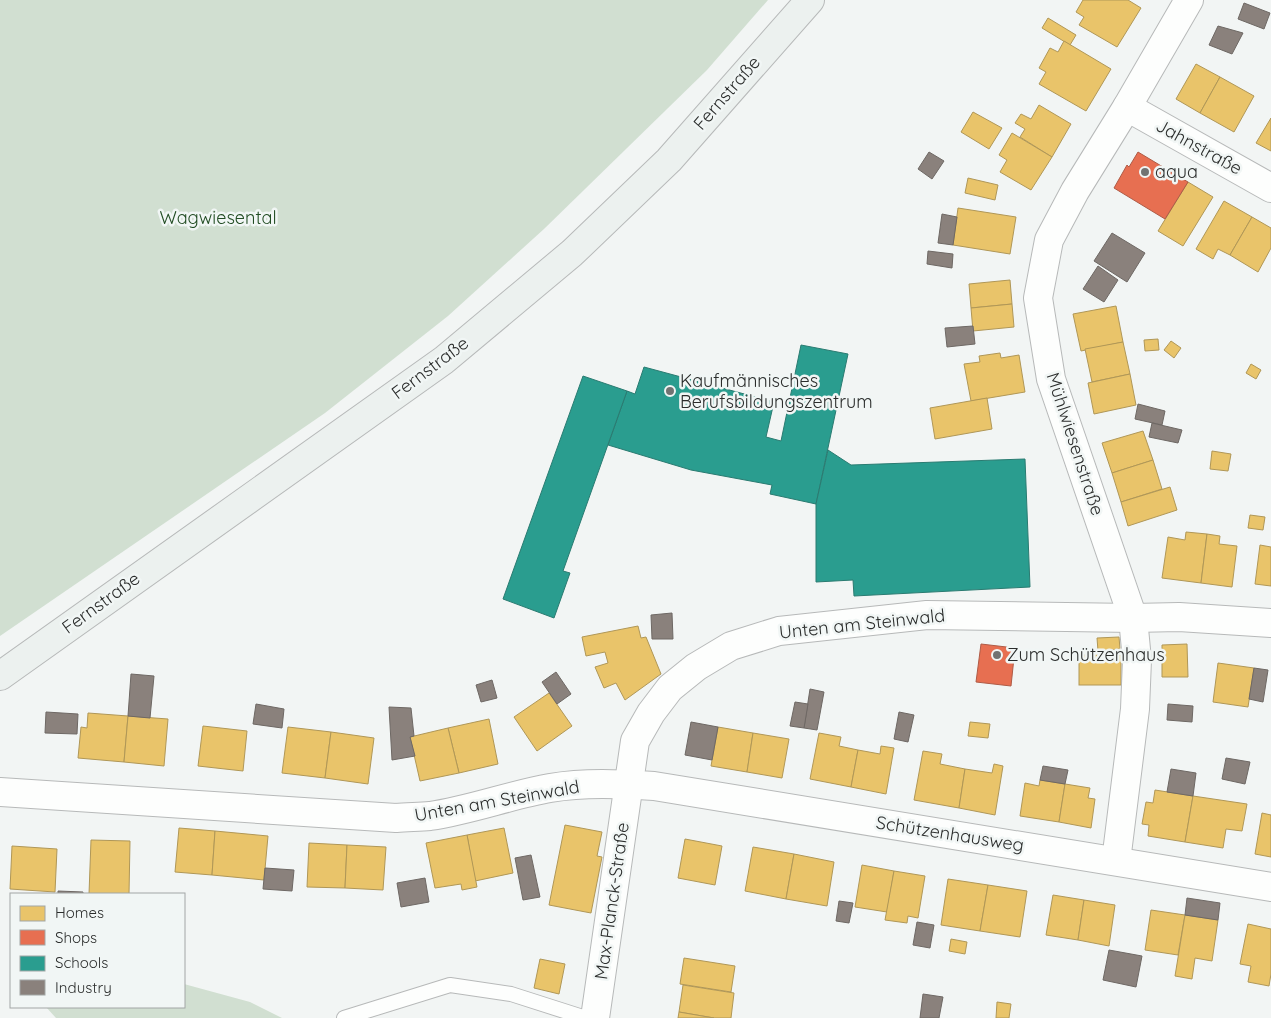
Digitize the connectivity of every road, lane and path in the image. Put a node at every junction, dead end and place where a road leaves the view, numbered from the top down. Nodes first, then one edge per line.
1 (810, 0) edge
2 (1189, 0) edge
3 (1127, 106) junction
4 (1271, 188) edge
5 (1132, 618) junction
6 (1271, 623) edge
7 (0, 676) edge
8 (629, 785) junction
9 (0, 792) edge
10 (1116, 861) junction
11 (1271, 887) edge
12 (344, 1018) edge
13 (586, 1018) edge
14 (595, 1018) edge

1 - 7 main road, Fernstraße
2 - 3 street, Mühlwiesenstraße
3 - 4 street, Jahnstraße
3 - 5 street, Mühlwiesenstraße
5 - 6 street, Unten am Steinwald
5 - 8 street, Unten am Steinwald
5 - 10 street, Mühlwiesenstraße
8 - 9 street, Unten am Steinwald
8 - 10 street, Schützenhausweg
8 - 14 street, Max-Planck-Straße
10 - 11 street, Schützenhausweg
12 - 13 lane

